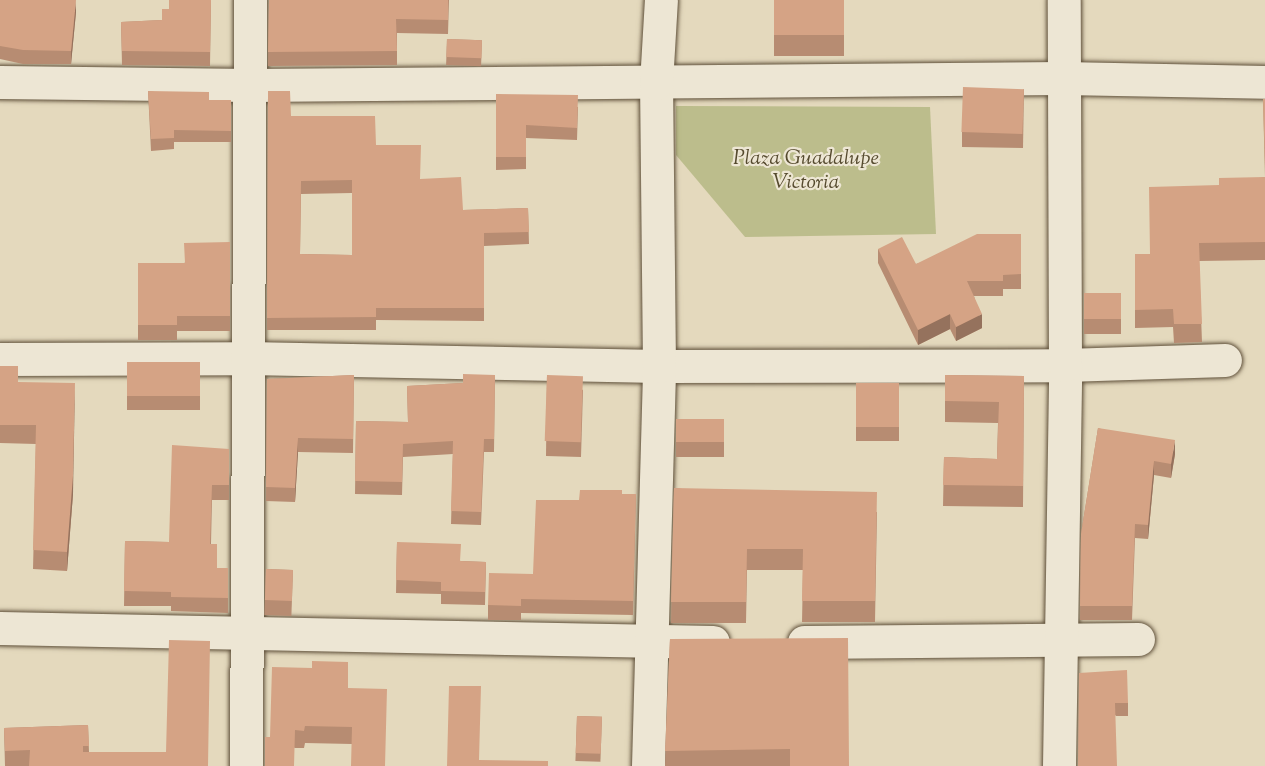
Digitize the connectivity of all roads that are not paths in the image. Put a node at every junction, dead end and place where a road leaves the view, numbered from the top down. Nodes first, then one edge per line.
1 (250, 0) edge
2 (661, 0) edge
3 (1064, 0) edge
4 (1063, 78) junction
5 (0, 82) edge
6 (656, 82) junction
7 (1265, 82) edge
8 (251, 85) junction
9 (247, 358) junction
10 (0, 359) edge
11 (1225, 360) dead end
12 (1065, 365) junction
13 (659, 366) junction
14 (0, 628) edge
15 (249, 631) junction
16 (1138, 639) dead end
17 (649, 642) junction
18 (743, 642) edge
19 (778, 642) edge
20 (1062, 642) junction
21 (246, 766) edge
22 (648, 766) edge
23 (1059, 766) edge

1 - 8 street
2 - 6 street
3 - 4 street
4 - 6 street
4 - 7 street
4 - 12 street
5 - 8 street
6 - 8 street
6 - 13 street
8 - 9 street
9 - 10 street
9 - 13 street
9 - 15 street
11 - 12 street
12 - 13 street
12 - 20 street
13 - 17 street
14 - 15 street
15 - 17 street
15 - 21 street
16 - 20 street
17 - 18 street
17 - 22 street
19 - 20 street
20 - 23 street

